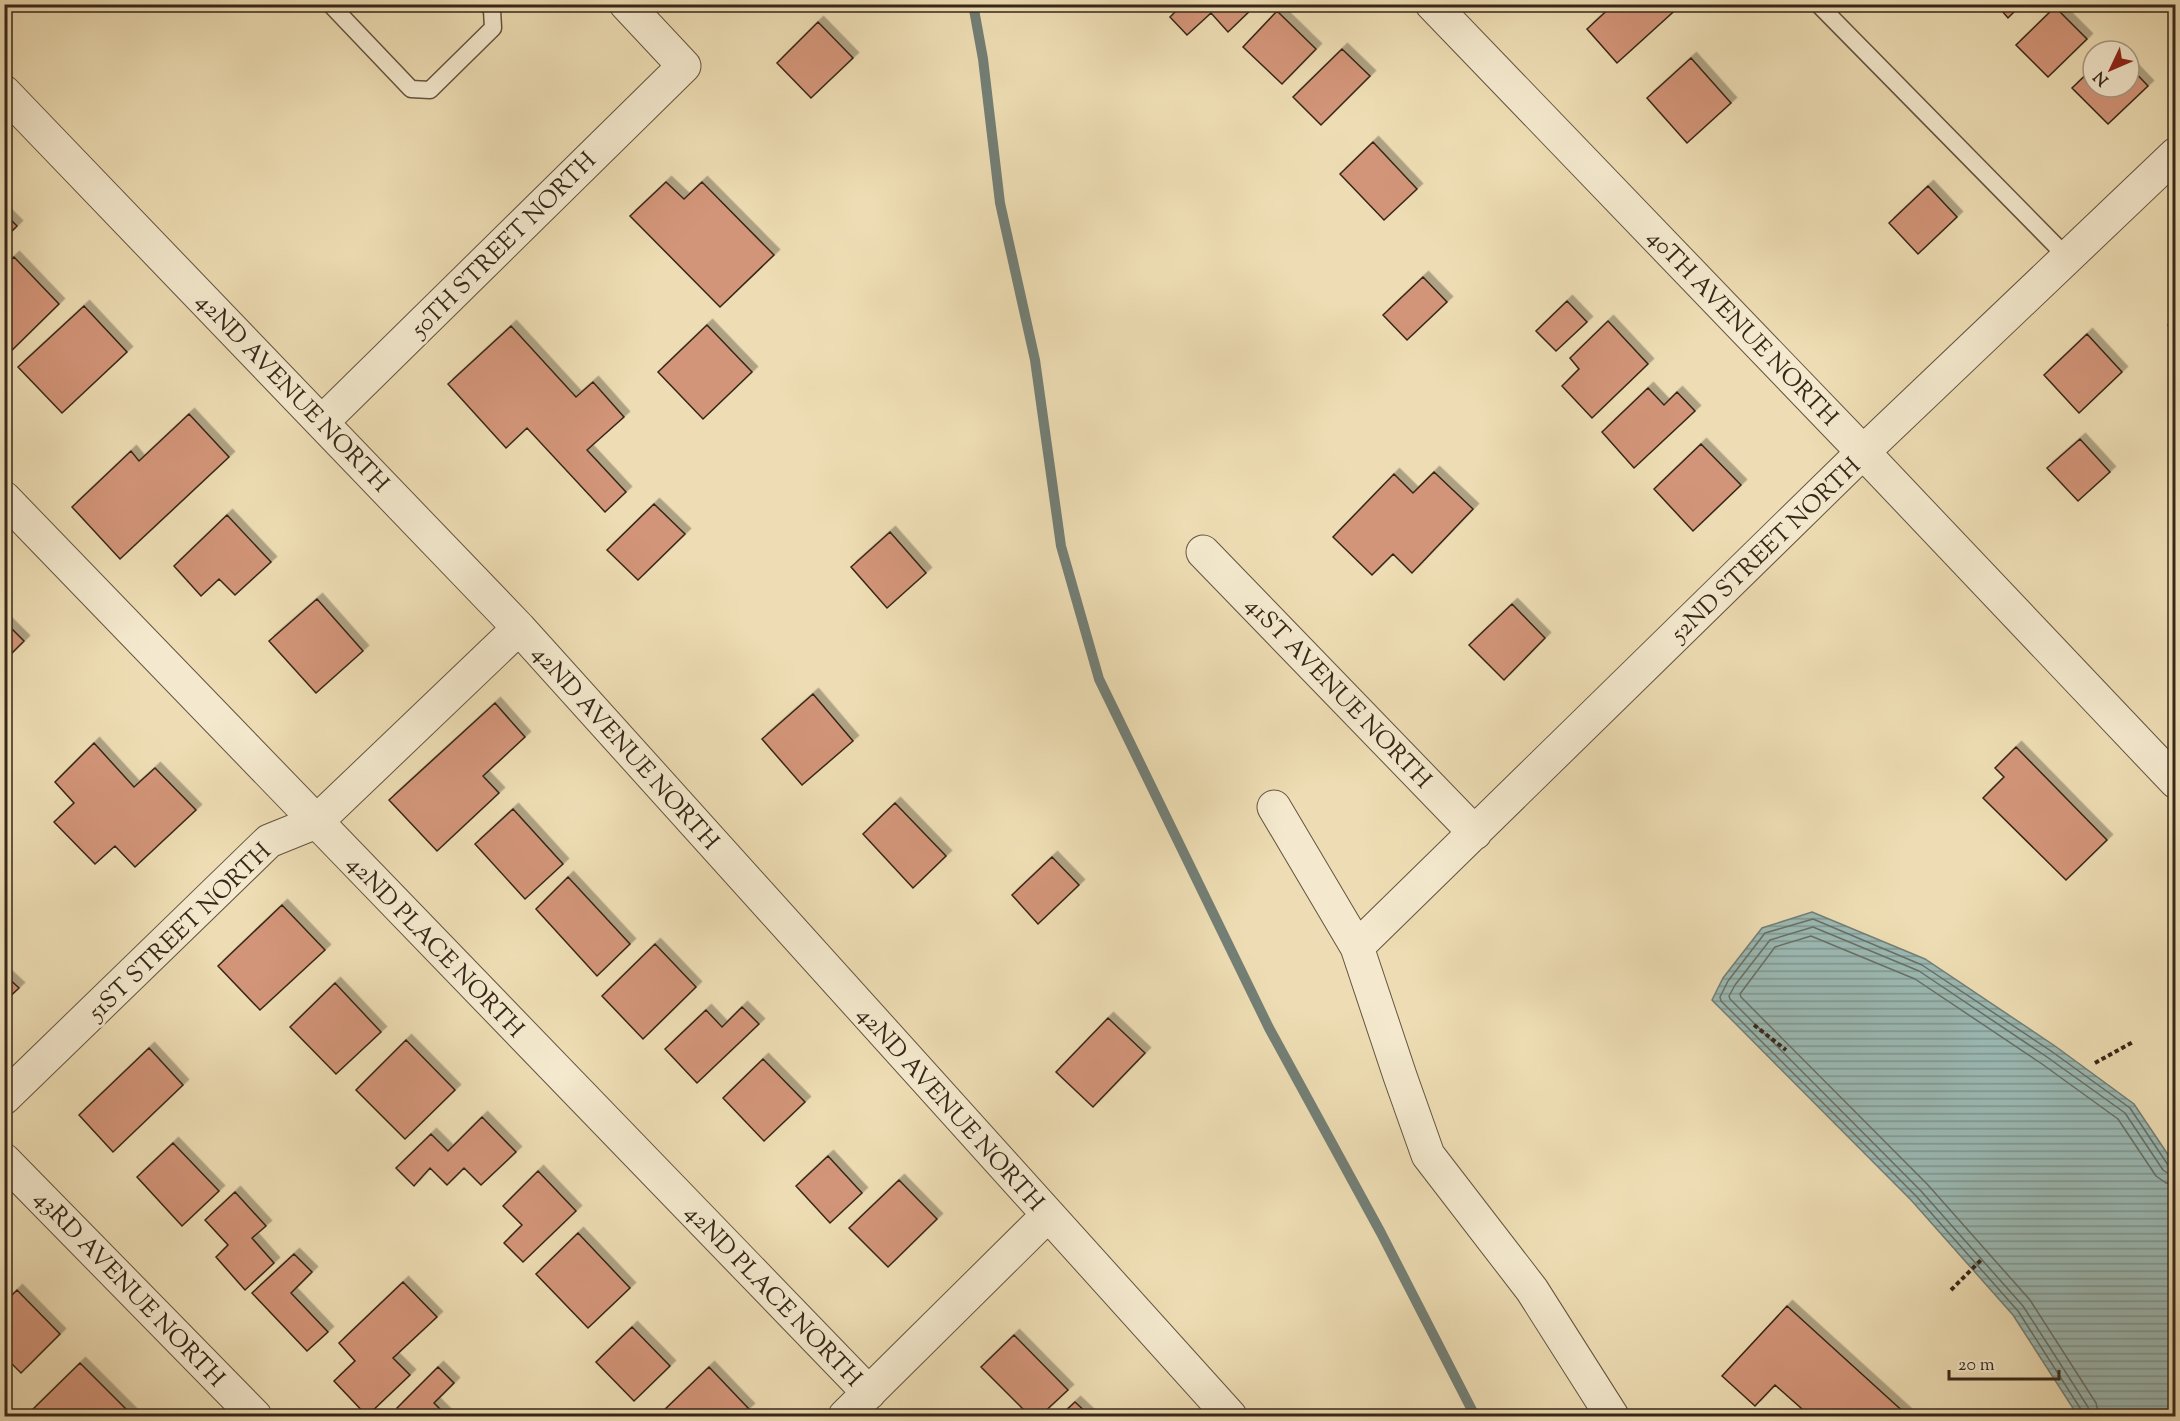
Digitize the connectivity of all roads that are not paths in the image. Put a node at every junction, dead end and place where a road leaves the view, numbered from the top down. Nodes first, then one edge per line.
1 (330, 4) edge
2 (487, 4) edge
3 (626, 4) edge
4 (1432, 4) edge
5 (1818, 4) edge
6 (4, 92) edge
7 (2175, 154) edge
8 (2067, 257) junction
9 (322, 422) junction
10 (1863, 452) junction
11 (4, 498) edge
12 (1203, 552) dead end
13 (519, 628) junction
14 (2175, 782) edge
15 (1275, 807) dead end
16 (316, 822) junction
17 (1475, 832) junction
18 (1357, 947) junction
19 (4, 1098) edge
20 (4, 1160) edge
21 (1048, 1215) junction
22 (869, 1393) junction
23 (255, 1416) edge
24 (845, 1416) edge
25 (1230, 1416) edge
26 (1612, 1416) edge

1 - 2 lane
3 - 9 street, 50TH STREET NORTH
4 - 10 street, 40TH AVENUE NORTH
5 - 8 lane
6 - 9 street, 42ND AVENUE NORTH
7 - 8 street, 52ND STREET NORTH
8 - 10 street, 52ND STREET NORTH
9 - 13 street, 42ND AVENUE NORTH
10 - 14 street, 40TH AVENUE NORTH
10 - 17 street, 52ND STREET NORTH
11 - 16 street, 42ND PLACE NORTH
12 - 17 street, 41ST AVENUE NORTH
13 - 16 street, 51ST STREET NORTH
13 - 21 street, 42ND AVENUE NORTH
15 - 18 street
16 - 19 street, 51ST STREET NORTH
16 - 22 street, 42ND PLACE NORTH
17 - 18 street, 52ND STREET NORTH
18 - 26 street
20 - 23 street, 43RD AVENUE NORTH
21 - 22 street
21 - 25 street, 42ND AVENUE NORTH
22 - 24 street

